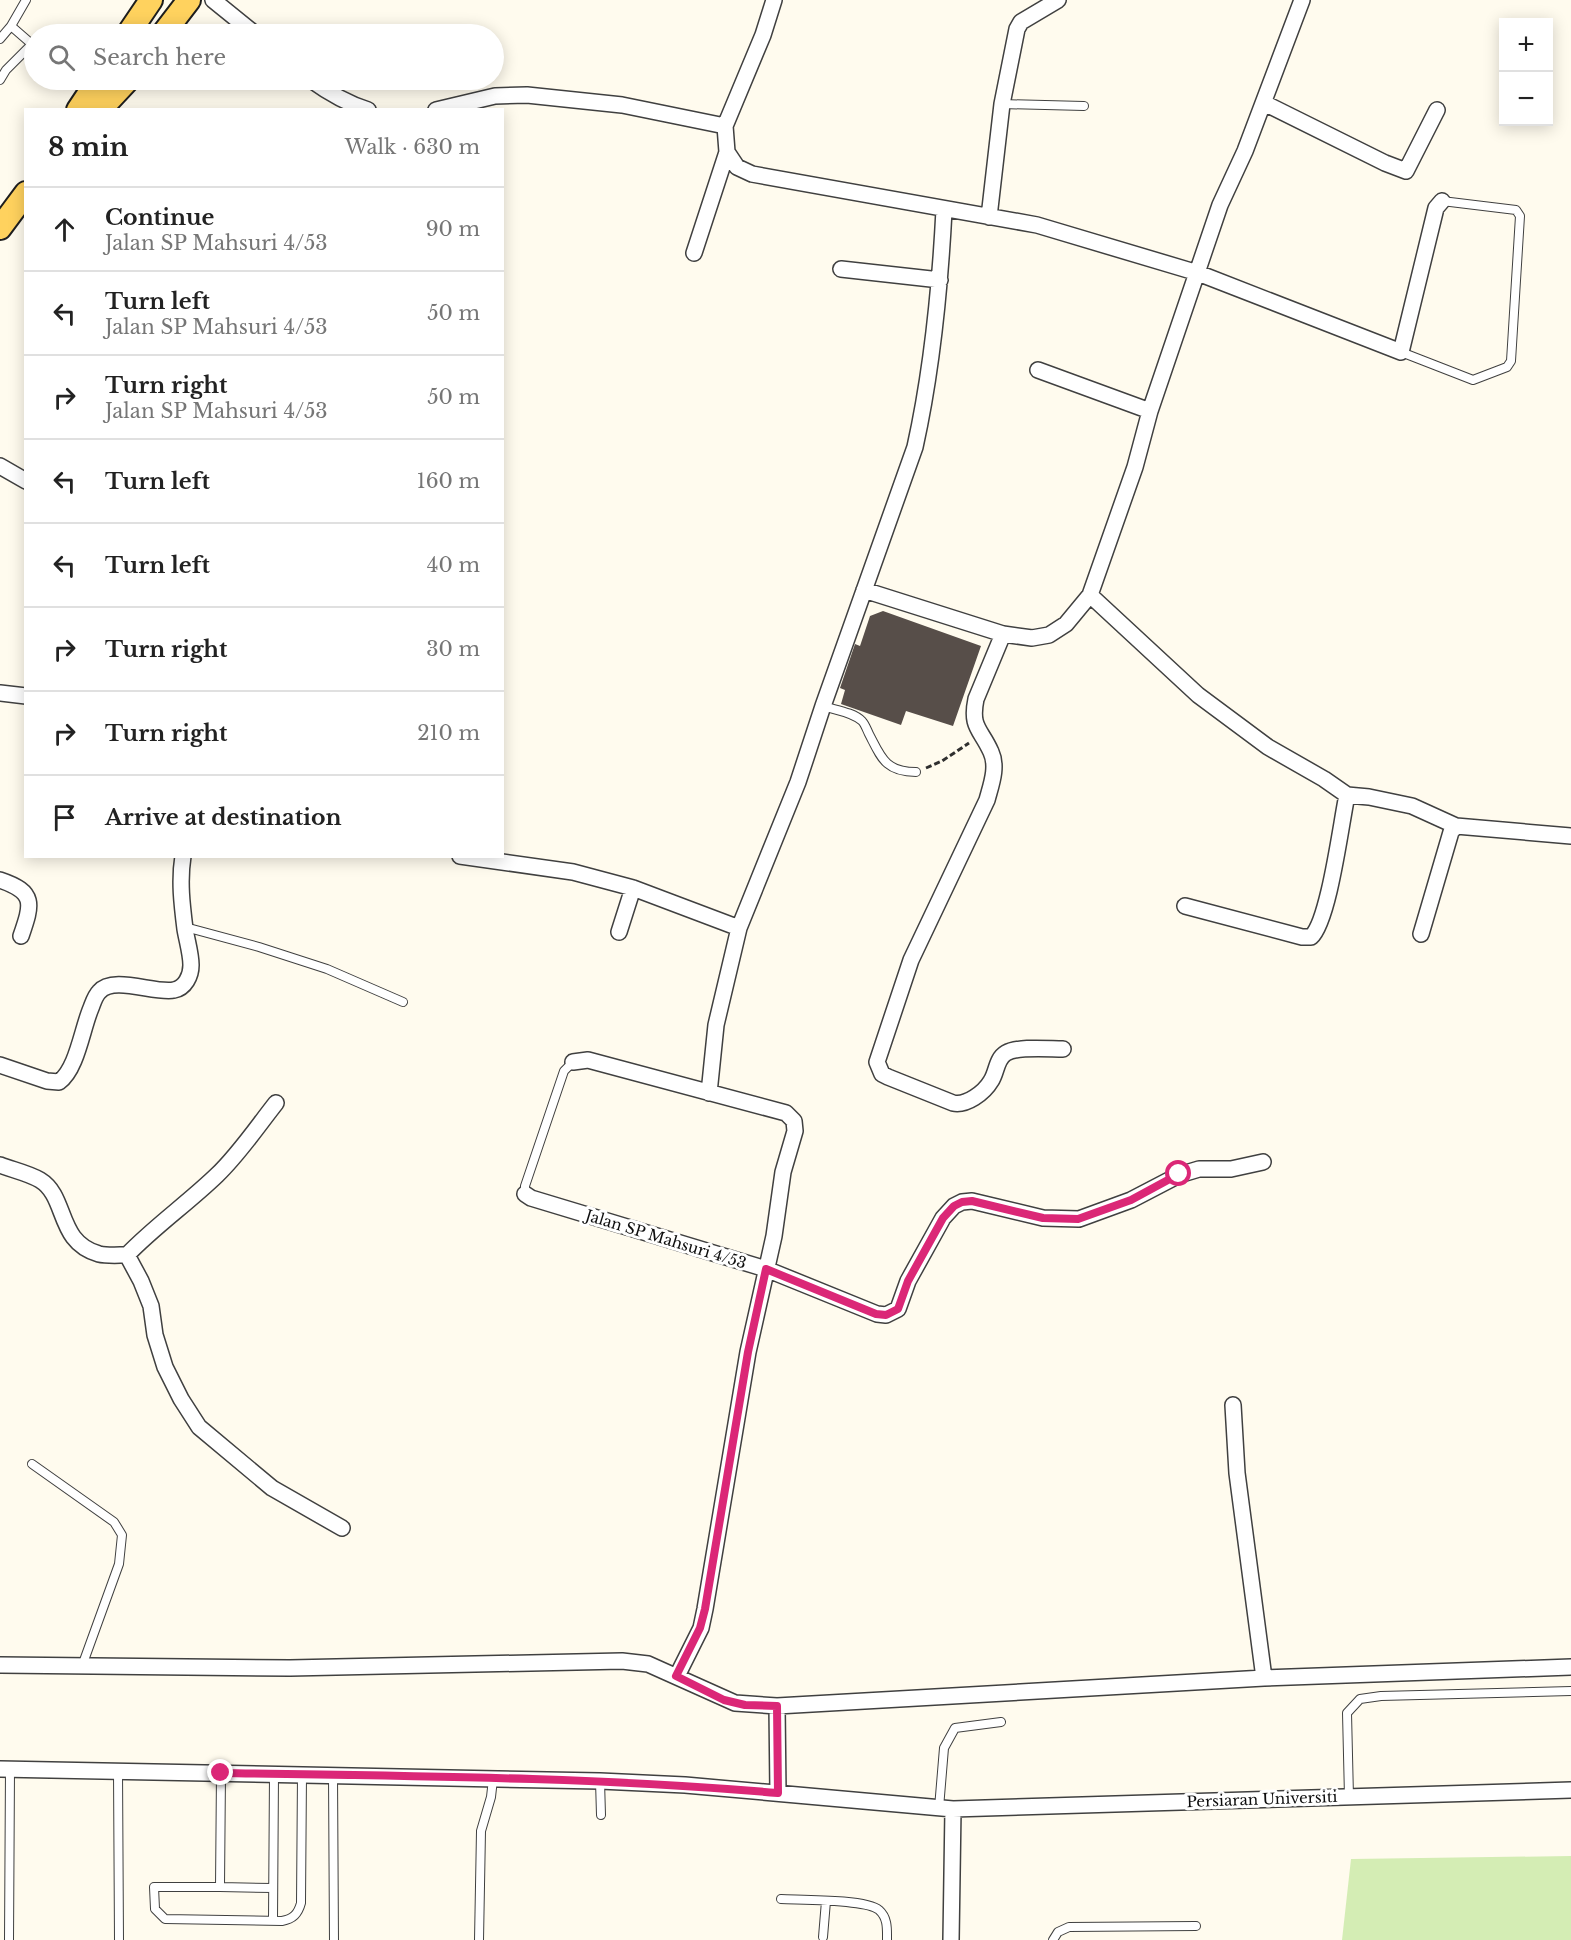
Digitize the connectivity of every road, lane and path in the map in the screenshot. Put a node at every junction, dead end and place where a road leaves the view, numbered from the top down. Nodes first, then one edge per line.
1 (26, 0) edge
2 (151, 0) edge
3 (173, 0) edge
4 (189, 0) edge
5 (213, 0) edge
6 (774, 0) edge
7 (1058, 0) edge
8 (1302, 0) edge
9 (135, 24) edge
10 (155, 24) edge
11 (171, 24) edge
12 (243, 24) edge
13 (11, 26) junction
14 (24, 37) edge
15 (0, 39) edge
16 (24, 53) edge
17 (0, 80) edge
18 (99, 90) edge
19 (325, 90) edge
20 (1264, 103) junction
21 (1002, 104) junction
22 (1084, 106) dead end
23 (80, 108) edge
24 (362, 108) edge
25 (443, 108) edge
26 (1437, 110) dead end
27 (725, 126) junction
28 (727, 152) junction
29 (24, 196) edge
30 (1442, 201) joint
31 (944, 210) junction
32 (989, 217) junction
33 (0, 228) edge
34 (694, 254) dead end
35 (841, 269) dead end
36 (1198, 273) junction
37 (940, 280) junction
38 (1401, 352) junction
39 (1038, 370) dead end
40 (1150, 411) junction
41 (0, 466) edge
42 (24, 480) edge
43 (864, 590) junction
44 (1090, 595) junction
45 (1003, 634) junction
46 (0, 693) edge
47 (24, 696) edge
48 (823, 706) junction
49 (979, 735) junction
50 (916, 772) joint
51 (1347, 795) junction
52 (1456, 826) junction
53 (1571, 836) edge
54 (183, 858) edge
55 (474, 858) edge
56 (0, 880) edge
57 (633, 888) junction
58 (1185, 906) dead end
59 (185, 927) junction
60 (739, 928) junction
61 (619, 932) dead end
62 (1421, 934) dead end
63 (21, 936) dead end
64 (403, 1002) dead end
65 (1063, 1049) dead end
66 (573, 1062) joint
67 (0, 1065) edge
68 (709, 1092) junction
69 (276, 1103) dead end
70 (1263, 1162) dead end
71 (0, 1166) edge
72 (525, 1194) joint
73 (127, 1255) junction
74 (766, 1269) junction
75 (1233, 1406) dead end
76 (32, 1464) dead end
77 (342, 1528) dead end
78 (0, 1665) edge
79 (82, 1666) junction
80 (1571, 1667) edge
81 (676, 1676) junction
82 (1264, 1678) junction
83 (1571, 1691) edge
84 (777, 1706) junction
85 (1001, 1722) dead end
86 (5, 1769) edge
87 (118, 1771) junction
88 (221, 1773) junction
89 (274, 1774) junction
90 (302, 1774) junction
91 (333, 1775) junction
92 (493, 1779) junction
93 (600, 1780) junction
94 (1571, 1790) edge
95 (778, 1793) junction
96 (1349, 1797) junction
97 (946, 1809) junction
98 (600, 1815) dead end
99 (220, 1887) junction
100 (273, 1888) junction
101 (781, 1899) dead end
102 (826, 1901) junction
103 (273, 1921) junction
104 (1196, 1926) dead end
105 (823, 1937) dead end
106 (9, 1940) edge
107 (119, 1940) edge
108 (334, 1940) edge
109 (478, 1940) edge
110 (887, 1940) edge
111 (951, 1940) edge
112 (1053, 1940) edge

1 - 13 lane
2 - 9 main road
3 - 10 main road
4 - 11 main road
5 - 12 street
6 - 27 street
7 - 21 street
8 - 20 street
13 - 14 lane
13 - 15 lane
16 - 17 lane
18 - 23 main road
19 - 24 street
20 - 26 street
20 - 36 street
21 - 22 lane
21 - 32 street
25 - 27 street
27 - 28 street
28 - 31 street
28 - 34 street
29 - 33 main road
30 - 38 street
30 - 38 lane
31 - 32 street
31 - 37 street
32 - 36 street
35 - 37 street
36 - 38 street
36 - 40 street
37 - 43 street
39 - 40 street
40 - 44 street
41 - 42 street
43 - 45 street
43 - 48 street
44 - 45 street
44 - 51 street
45 - 49 street
46 - 47 street
48 - 50 lane
48 - 60 street
49 - 50 path
49 - 65 street
51 - 52 street
51 - 58 street
52 - 53 street
52 - 62 street
54 - 59 street
55 - 57 street
56 - 63 street
57 - 60 street
57 - 61 street
59 - 64 lane
59 - 67 street
60 - 68 street
66 - 68 street
66 - 72 lane
68 - 74 street
69 - 73 street
70 - 74 street, Jalan SP Mahsuri 4/53
71 - 73 street
72 - 74 street, Jalan SP Mahsuri 4/53
73 - 77 street
74 - 81 street
75 - 82 street
76 - 79 lane
78 - 79 street
79 - 81 street
80 - 82 street
81 - 84 street
82 - 84 street
83 - 96 lane
84 - 95 street
85 - 97 lane
86 - 87 street, Persiaran Universiti
86 - 106 lane
87 - 88 street, Persiaran Universiti
87 - 107 lane
88 - 89 street, Persiaran Universiti
88 - 99 lane
89 - 90 street, Persiaran Universiti
89 - 100 lane
90 - 91 street, Persiaran Universiti
90 - 103 lane
91 - 92 street, Persiaran Universiti
91 - 108 lane
92 - 93 street, Persiaran Universiti
92 - 109 lane
93 - 95 street, Persiaran Universiti
93 - 98 lane
94 - 96 street, Persiaran Universiti
95 - 97 street, Persiaran Universiti
96 - 97 street, Persiaran Universiti
97 - 111 street
99 - 100 lane
99 - 103 lane
100 - 103 lane
101 - 102 lane
102 - 105 lane
102 - 110 lane
104 - 112 lane

